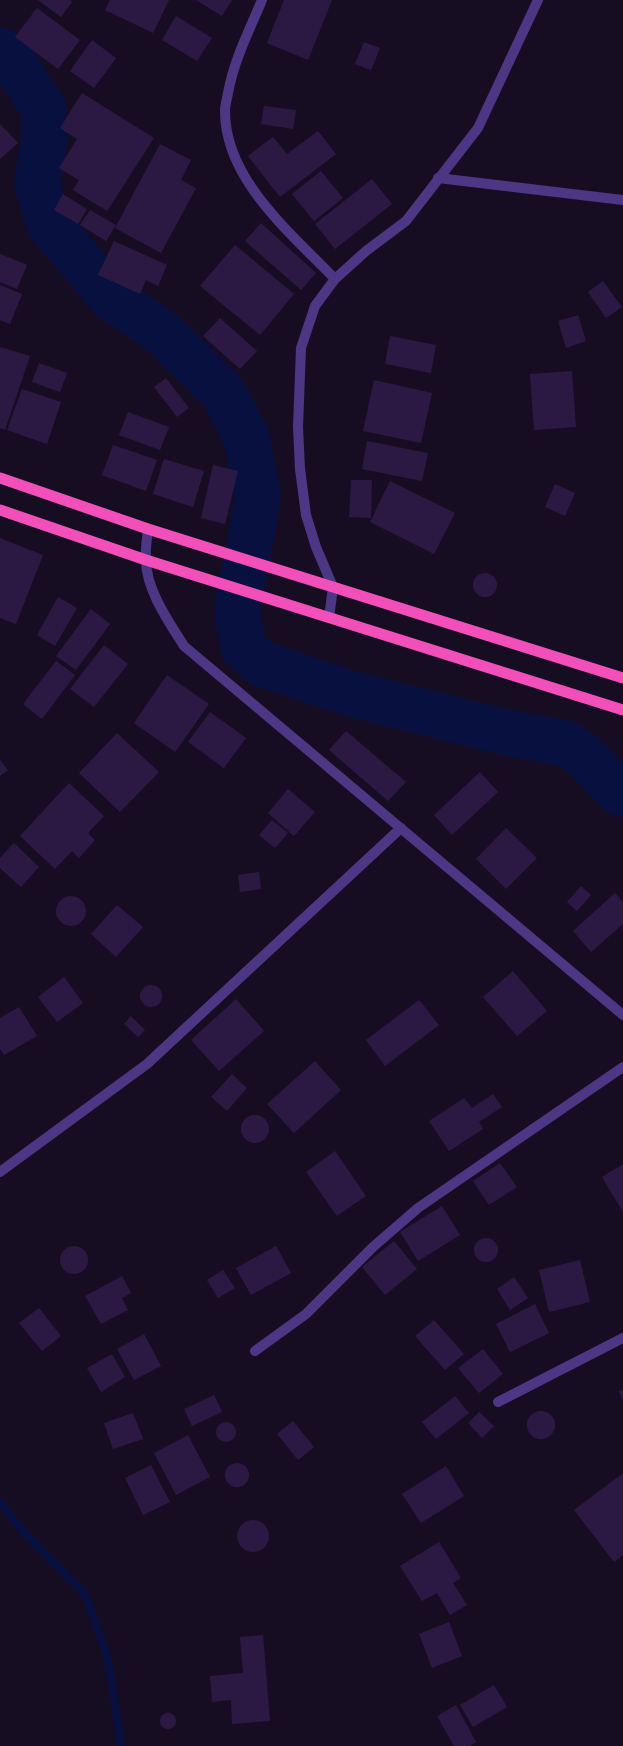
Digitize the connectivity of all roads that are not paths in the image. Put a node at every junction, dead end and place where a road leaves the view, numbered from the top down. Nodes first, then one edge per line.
1 (262, 0) edge
2 (538, 0) edge
3 (438, 178) junction
4 (623, 200) edge
5 (335, 279) junction
6 (0, 478) edge
7 (0, 510) edge
8 (148, 529) junction
9 (146, 560) junction
10 (333, 587) junction
11 (329, 618) junction
12 (623, 678) edge
13 (623, 710) edge
14 (401, 828) junction
15 (623, 1015) edge
16 (623, 1067) edge
17 (0, 1172) edge
18 (623, 1338) edge
19 (255, 1351) dead end
20 (498, 1402) dead end

1 - 5 street
2 - 3 street
3 - 4 street
3 - 5 street
5 - 10 street
6 - 8 highway
7 - 9 highway
8 - 9 street
8 - 10 highway
9 - 11 highway
9 - 14 street
10 - 11 street
10 - 12 highway
11 - 13 highway
14 - 15 street
14 - 17 street
16 - 19 street
18 - 20 street

